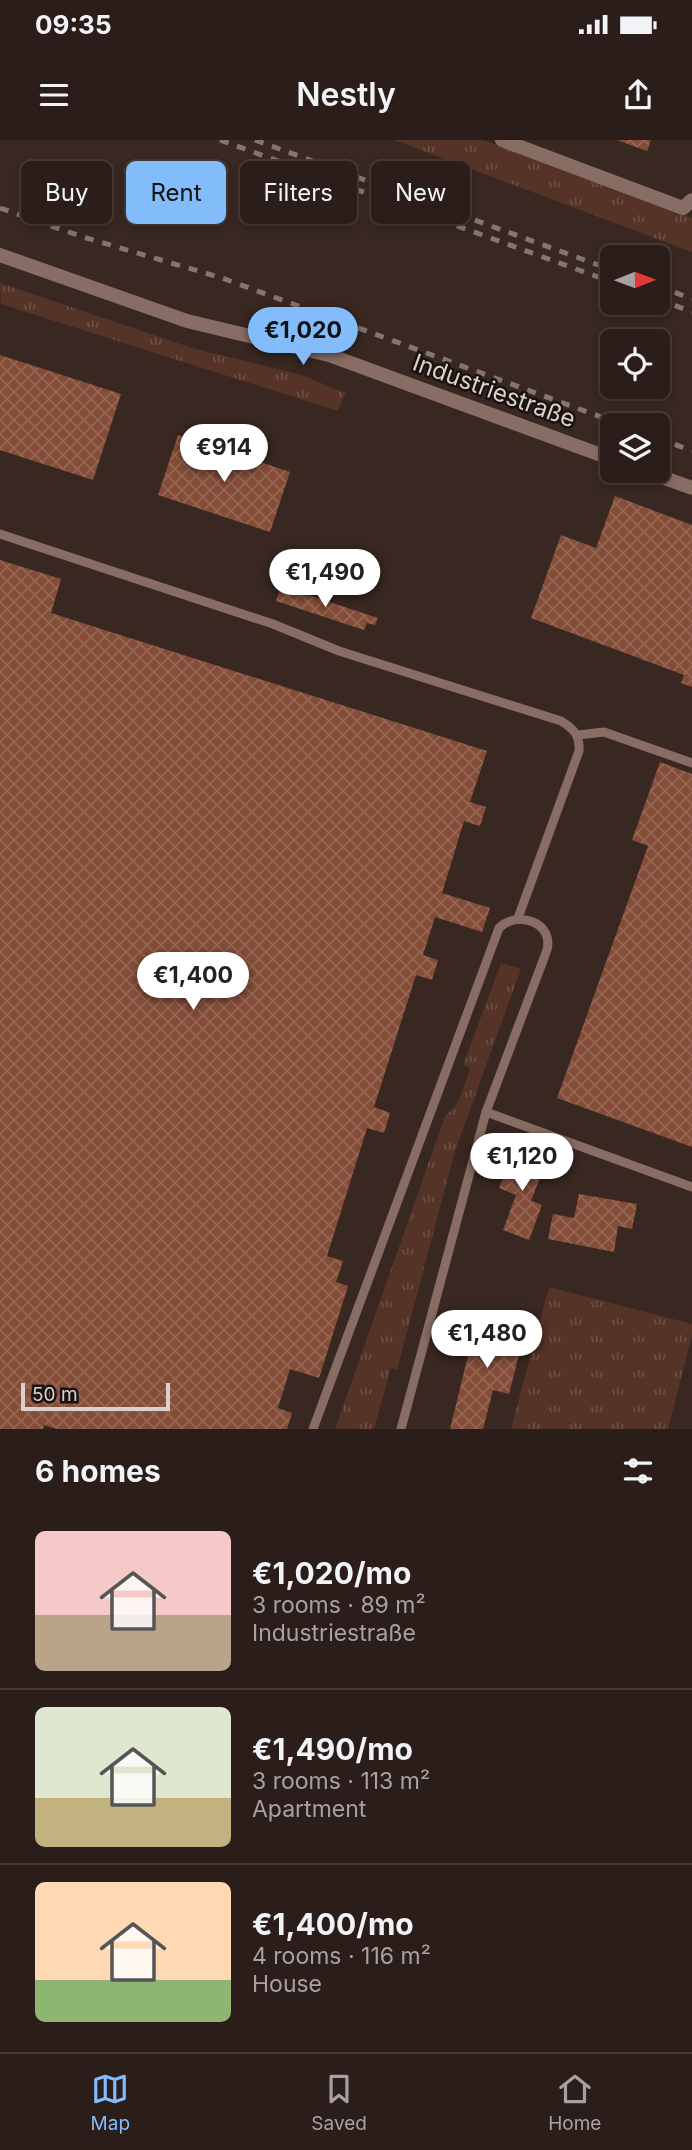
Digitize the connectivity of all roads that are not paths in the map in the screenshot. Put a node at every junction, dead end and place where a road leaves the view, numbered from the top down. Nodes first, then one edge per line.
1 (502, 140) edge
2 (692, 200) edge
3 (0, 255) edge
4 (600, 455) edge
5 (670, 480) edge
6 (692, 488) edge
7 (0, 534) edge
8 (578, 735) junction
9 (692, 763) edge
10 (518, 918) junction
11 (486, 1112) junction
12 (692, 1187) edge
13 (313, 1429) edge
14 (401, 1429) edge

1 - 2 street
3 - 4 street, Industriestraße
5 - 6 street
7 - 8 lane
8 - 9 lane
8 - 10 lane
10 - 11 lane
10 - 13 lane
11 - 12 lane
11 - 14 lane

